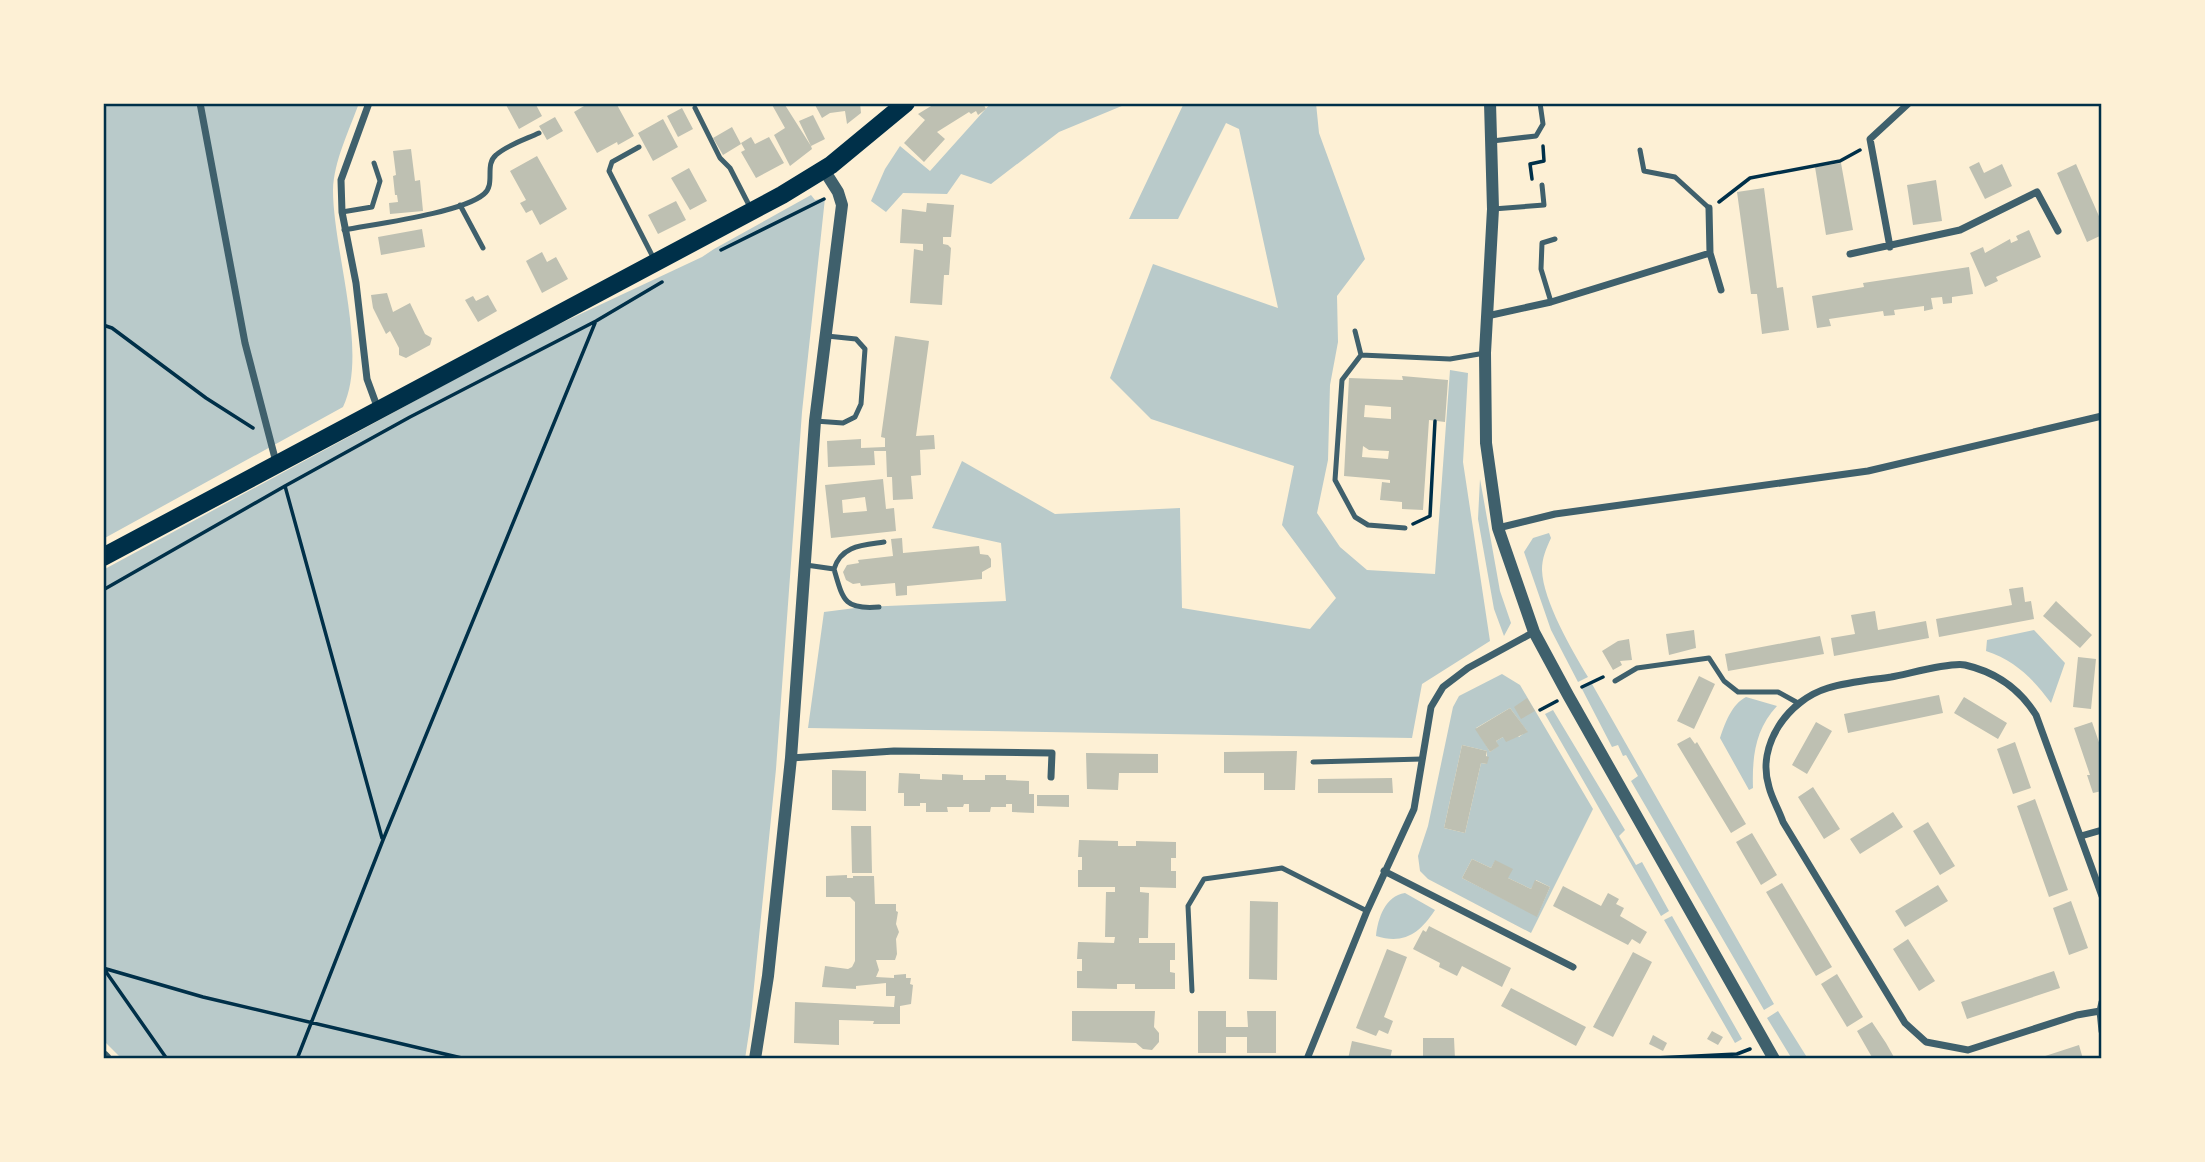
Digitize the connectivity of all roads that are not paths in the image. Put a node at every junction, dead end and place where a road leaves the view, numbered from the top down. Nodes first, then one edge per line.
1 (200, 103) edge
2 (369, 103) edge
3 (906, 103) edge
4 (1490, 103) edge
5 (1540, 103) edge
6 (1909, 103) edge
7 (695, 108) dead end
8 (539, 133) dead end
9 (1492, 141) junction
10 (639, 147) dead end
11 (1640, 150) dead end
12 (374, 163) dead end
13 (824, 170) junction
14 (1542, 185) dead end
15 (460, 205) junction
16 (1709, 208) joint
17 (1493, 209) junction
18 (342, 212) junction
19 (752, 212) junction
20 (344, 230) junction
21 (2058, 231) dead end
22 (1555, 239) dead end
23 (1890, 247) junction
24 (483, 248) dead end
25 (1710, 253) junction
26 (1850, 254) dead end
27 (662, 270) junction
28 (1721, 290) dead end
29 (1551, 302) junction
30 (1487, 316) junction
31 (1355, 331) dead end
32 (827, 336) junction
33 (1485, 353) junction
34 (1361, 355) junction
35 (379, 410) junction
36 (2102, 416) edge
37 (815, 421) junction
38 (277, 464) junction
39 (1405, 528) road end
40 (1499, 528) junction
41 (884, 542) dead end
42 (103, 558) edge
43 (806, 565) junction
44 (834, 569) junction
45 (879, 607) dead end
46 (1534, 632) junction
47 (1615, 681) dead end
48 (1798, 702) junction
49 (791, 758) junction
50 (1422, 758) junction
51 (1313, 762) dead end
52 (1051, 777) dead end
53 (2102, 830) edge
54 (2081, 836) junction
55 (1384, 870) junction
56 (2102, 897) edge
57 (1367, 911) junction
58 (1573, 967) dead end
59 (1192, 991) dead end
60 (2102, 1002) edge
61 (2100, 1012) junction
62 (2102, 1031) edge
63 (755, 1059) edge
64 (1307, 1059) edge
65 (1774, 1059) edge

1 - 38 street
2 - 18 street
3 - 13 main road
4 - 9 street
5 - 9 lane
6 - 23 street
7 - 19 lane
8 - 15 lane
9 - 17 street
10 - 27 lane
11 - 16 lane
12 - 18 lane
13 - 19 main road
13 - 32 street
14 - 17 lane
15 - 20 lane
15 - 24 lane
16 - 25 street
17 - 30 street
18 - 20 street
19 - 27 main road
20 - 35 street
21 - 23 street
22 - 29 lane
23 - 26 street
25 - 28 street
25 - 29 street
27 - 35 main road
29 - 30 street
30 - 33 street
31 - 34 lane
32 - 37 street
32 - 37 lane
33 - 34 lane
33 - 40 street
34 - 39 lane
35 - 38 main road
36 - 40 street
37 - 43 street
38 - 42 main road
40 - 46 street
41 - 44 lane
43 - 44 lane
43 - 49 street
44 - 45 lane
46 - 50 street
46 - 65 street
47 - 48 lane
48 - 54 street
48 - 61 street
49 - 52 street
49 - 63 street
50 - 51 lane
50 - 55 street
53 - 54 street
54 - 56 street
55 - 57 street
55 - 58 street
57 - 59 lane
57 - 64 street
60 - 61 street
61 - 62 street

